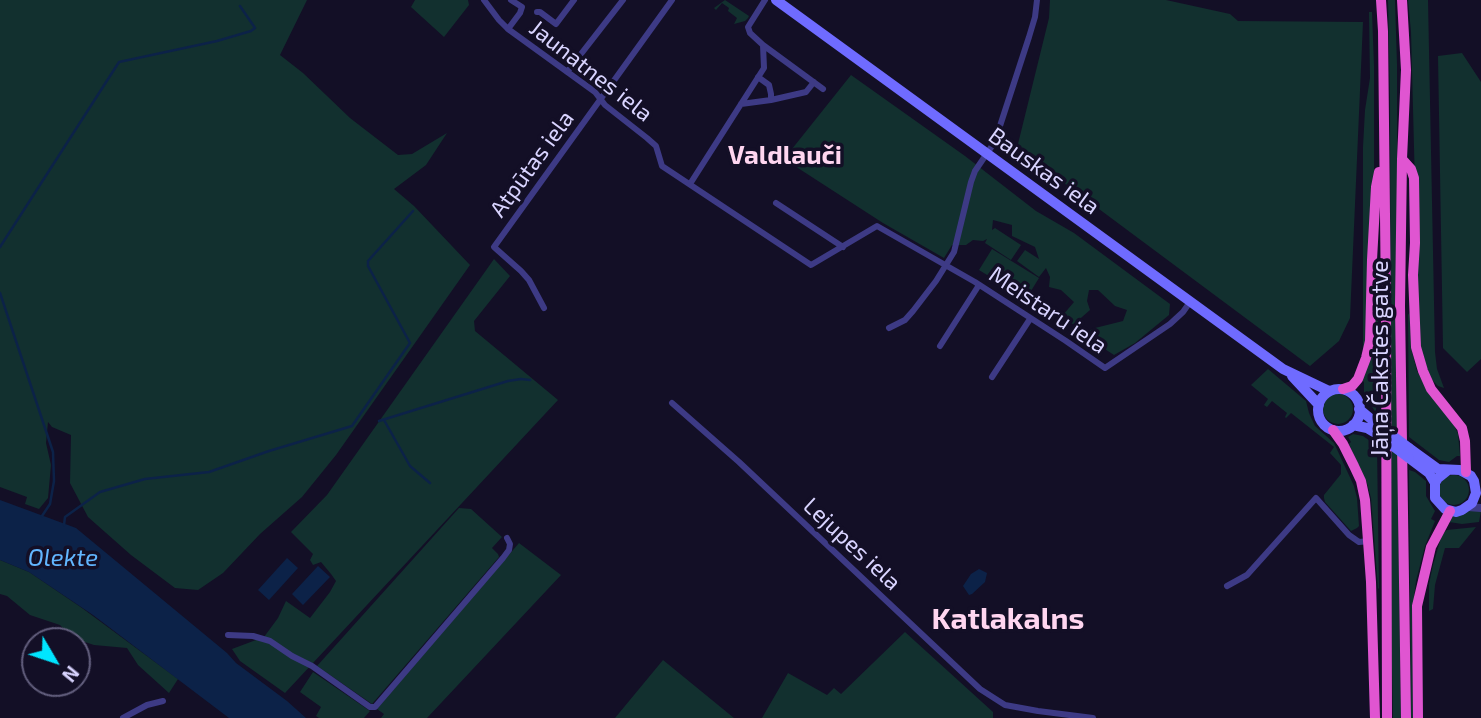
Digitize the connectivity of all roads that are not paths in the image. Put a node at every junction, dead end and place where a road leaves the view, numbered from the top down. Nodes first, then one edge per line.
1 (484, 0) edge
2 (511, 0) edge
3 (574, 0) edge
4 (623, 0) edge
5 (672, 0) edge
6 (765, 0) edge
7 (776, 0) edge
8 (1037, 0) edge
9 (1381, 0) edge
10 (1402, 0) edge
11 (522, 7) junction
12 (508, 29) junction
13 (763, 45) junction
14 (567, 72) junction
15 (758, 77) junction
16 (814, 82) junction
17 (823, 89) dead end
18 (601, 98) junction
19 (771, 100) junction
20 (741, 104) junction
21 (987, 153) junction
22 (1402, 159) junction
23 (1383, 164) junction
24 (690, 184) junction
25 (776, 203) dead end
26 (843, 247) junction
27 (947, 265) junction
28 (979, 285) junction
29 (1191, 302) junction
30 (544, 308) dead end
31 (1030, 318) junction
32 (889, 328) dead end
33 (940, 346) dead end
34 (1289, 373) junction
35 (992, 377) dead end
36 (1343, 389) junction
37 (1329, 391) junction
38 (672, 403) dead end
39 (1318, 405) junction
40 (1359, 409) junction
41 (1353, 425) junction
42 (1377, 429) junction
43 (1333, 430) junction
44 (1409, 453) junction
45 (1448, 470) junction
46 (1466, 472) junction
47 (1435, 483) junction
48 (1478, 489) edge
49 (1468, 507) junction
50 (1481, 508) edge
51 (1450, 511) junction
52 (507, 538) dead end
53 (1369, 541) junction
54 (1227, 586) dead end
55 (228, 635) dead end
56 (163, 701) dead end
57 (124, 718) edge
58 (1093, 718) edge
59 (1375, 718) edge
60 (1387, 718) edge
61 (1406, 718) edge
62 (1418, 718) edge

1 - 12 street, Jaunatnes iela
2 - 11 street
3 - 11 street
4 - 14 street
5 - 18 street, Atpūtas iela
6 - 13 street
7 - 21 main road, Bauskas iela
8 - 21 street
9 - 23 highway, Jāņa Čakstes gatve
10 - 22 highway, Jāņa Čakstes gatve
11 - 12 street
12 - 14 street, Jaunatnes iela
13 - 15 street
13 - 16 street
14 - 18 street, Jaunatnes iela
15 - 19 street
15 - 20 street
16 - 17 street
16 - 19 street
18 - 24 street, Jaunatnes iela
18 - 30 street, Atpūtas iela
19 - 20 street
20 - 24 street
21 - 27 street
21 - 29 main road, Bauskas iela
22 - 46 highway
22 - 61 highway, Jāņa Čakstes gatve
23 - 36 highway
23 - 60 highway, Jāņa Čakstes gatve
24 - 26 street, Jaunatnes iela
25 - 26 street
26 - 27 street, Meistaru iela
27 - 28 street, Meistaru iela
27 - 32 street
28 - 31 street, Meistaru iela
28 - 33 street
29 - 31 street, Meistaru iela
29 - 34 main road, Bauskas iela
31 - 35 street
34 - 37 main road, Bauskas iela
34 - 39 main road, Bauskas iela
36 - 37 main road
36 - 40 main road
37 - 39 main road
38 - 58 street, Lejupes iela
39 - 43 main road
40 - 41 main road
40 - 42 main road
41 - 42 main road
41 - 43 main road
42 - 44 main road, bridge
43 - 53 highway
44 - 45 main road
44 - 47 main road
45 - 46 main road
45 - 47 main road
46 - 48 main road
47 - 51 main road
48 - 49 main road
49 - 50 street
49 - 51 main road
51 - 62 highway
52 - 55 street
53 - 54 street
53 - 59 highway
56 - 57 street

